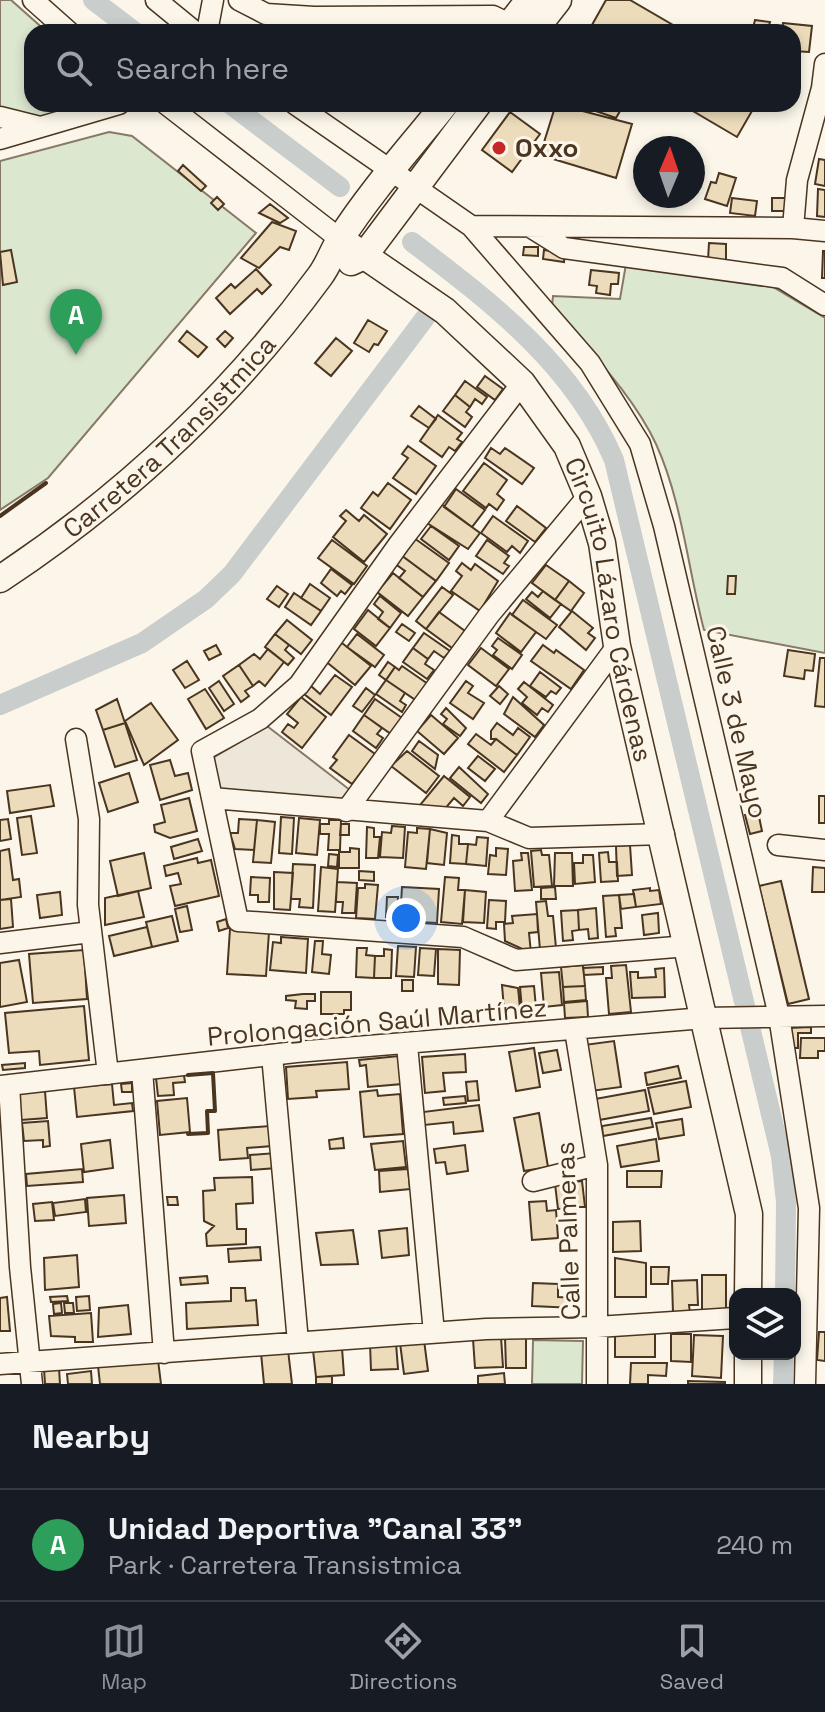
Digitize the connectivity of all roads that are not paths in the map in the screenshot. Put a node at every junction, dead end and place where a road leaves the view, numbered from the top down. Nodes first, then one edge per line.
1 (33, 0) edge
2 (156, 0) edge
3 (213, 0) edge
4 (239, 0) edge
5 (529, 0) edge
6 (558, 0) edge
7 (314, 8) edge
8 (456, 8) edge
9 (422, 9) edge
10 (60, 24) edge
11 (185, 24) edge
12 (208, 24) edge
13 (507, 24) edge
14 (520, 24) edge
15 (526, 24) edge
16 (825, 64) edge
17 (824, 88) edge
18 (92, 112) edge
19 (176, 112) edge
20 (305, 112) edge
21 (439, 112) edge
22 (472, 112) edge
23 (0, 117) edge
24 (40, 127) junction
25 (0, 139) edge
26 (388, 175) junction
27 (412, 190) junction
28 (471, 226) junction
29 (532, 228) junction
30 (793, 228) junction
31 (825, 231) edge
32 (340, 239) junction
33 (372, 246) junction
34 (322, 274) junction
35 (825, 305) edge
36 (522, 383) junction
37 (588, 496) junction
38 (0, 579) edge
39 (617, 646) junction
40 (76, 739) dead end
41 (212, 798) junction
42 (346, 811) junction
43 (488, 821) junction
44 (664, 834) junction
45 (778, 845) dead end
46 (825, 850) edge
47 (91, 932) junction
48 (0, 943) edge
49 (688, 946) junction
50 (769, 1016) junction
51 (825, 1016) edge
52 (704, 1018) junction
53 (575, 1030) junction
54 (407, 1045) junction
55 (272, 1055) junction
56 (142, 1070) junction
57 (108, 1074) junction
58 (5, 1085) edge
59 (597, 1165) junction
60 (533, 1181) dead end
61 (748, 1288) edge
62 (729, 1318) edge
63 (805, 1319) edge
64 (597, 1327) junction
65 (434, 1333) junction
66 (298, 1342) junction
67 (164, 1353) junction
68 (748, 1360) edge
69 (30, 1363) junction
70 (0, 1364) edge
71 (32, 1384) edge
72 (597, 1384) edge
73 (748, 1384) edge
74 (805, 1384) edge

1 - 10 street
2 - 11 street
3 - 12 street
4 - 7 street
5 - 14 main road
6 - 15 main road
7 - 9 street
8 - 9 street
8 - 13 street
16 - 17 street
17 - 30 street
18 - 24 street
19 - 32 street, Circuito Lázaro Cárdenas
20 - 26 street, Calle 3 de Mayo
21 - 26 main road
22 - 27 main road
23 - 24 street
24 - 25 street
26 - 27 street, Calle 3 de Mayo
26 - 32 main road, Carretera Transistmica
27 - 28 street, Calle 3 de Mayo
27 - 33 main road
28 - 29 street
28 - 50 street, Calle 3 de Mayo
29 - 30 street
29 - 35 street
30 - 31 street
32 - 33 main road, Circuito Lázaro Cárdenas
32 - 34 main road, Carretera Transistmica
33 - 34 main road
33 - 36 main road, Circuito Lázaro Cárdenas
34 - 38 main road, Carretera Transistmica
36 - 37 main road, Circuito Lázaro Cárdenas
36 - 41 street
37 - 39 main road, Circuito Lázaro Cárdenas
37 - 42 street
39 - 43 street
39 - 44 main road, Circuito Lázaro Cárdenas
40 - 47 street
41 - 42 street
41 - 49 street
42 - 43 street
43 - 44 street
44 - 49 main road, Circuito Lázaro Cárdenas
45 - 46 street
47 - 48 street
47 - 57 street
49 - 52 main road, Circuito Lázaro Cárdenas
50 - 51 street, Prolongación Saúl Martínez
50 - 52 street, Prolongación Saúl Martínez
50 - 63 street, Calle 3 de Mayo
52 - 53 street, Prolongación Saúl Martínez
52 - 61 main road, Circuito Lázaro Cárdenas
53 - 54 street, Prolongación Saúl Martínez
53 - 59 street, Calle Palmeras
54 - 55 street, Prolongación Saúl Martínez
54 - 65 street
55 - 56 street, Prolongación Saúl Martínez
55 - 66 street
56 - 57 street, Prolongación Saúl Martínez
56 - 67 street
57 - 58 street, Prolongación Saúl Martínez
58 - 69 street
59 - 60 street
59 - 64 street, Calle Palmeras
62 - 64 street
63 - 74 street, Calle 3 de Mayo
64 - 65 street
64 - 72 street, Calle Palmeras
65 - 66 street
66 - 67 street
67 - 69 street
68 - 73 main road
69 - 70 street
69 - 71 street

